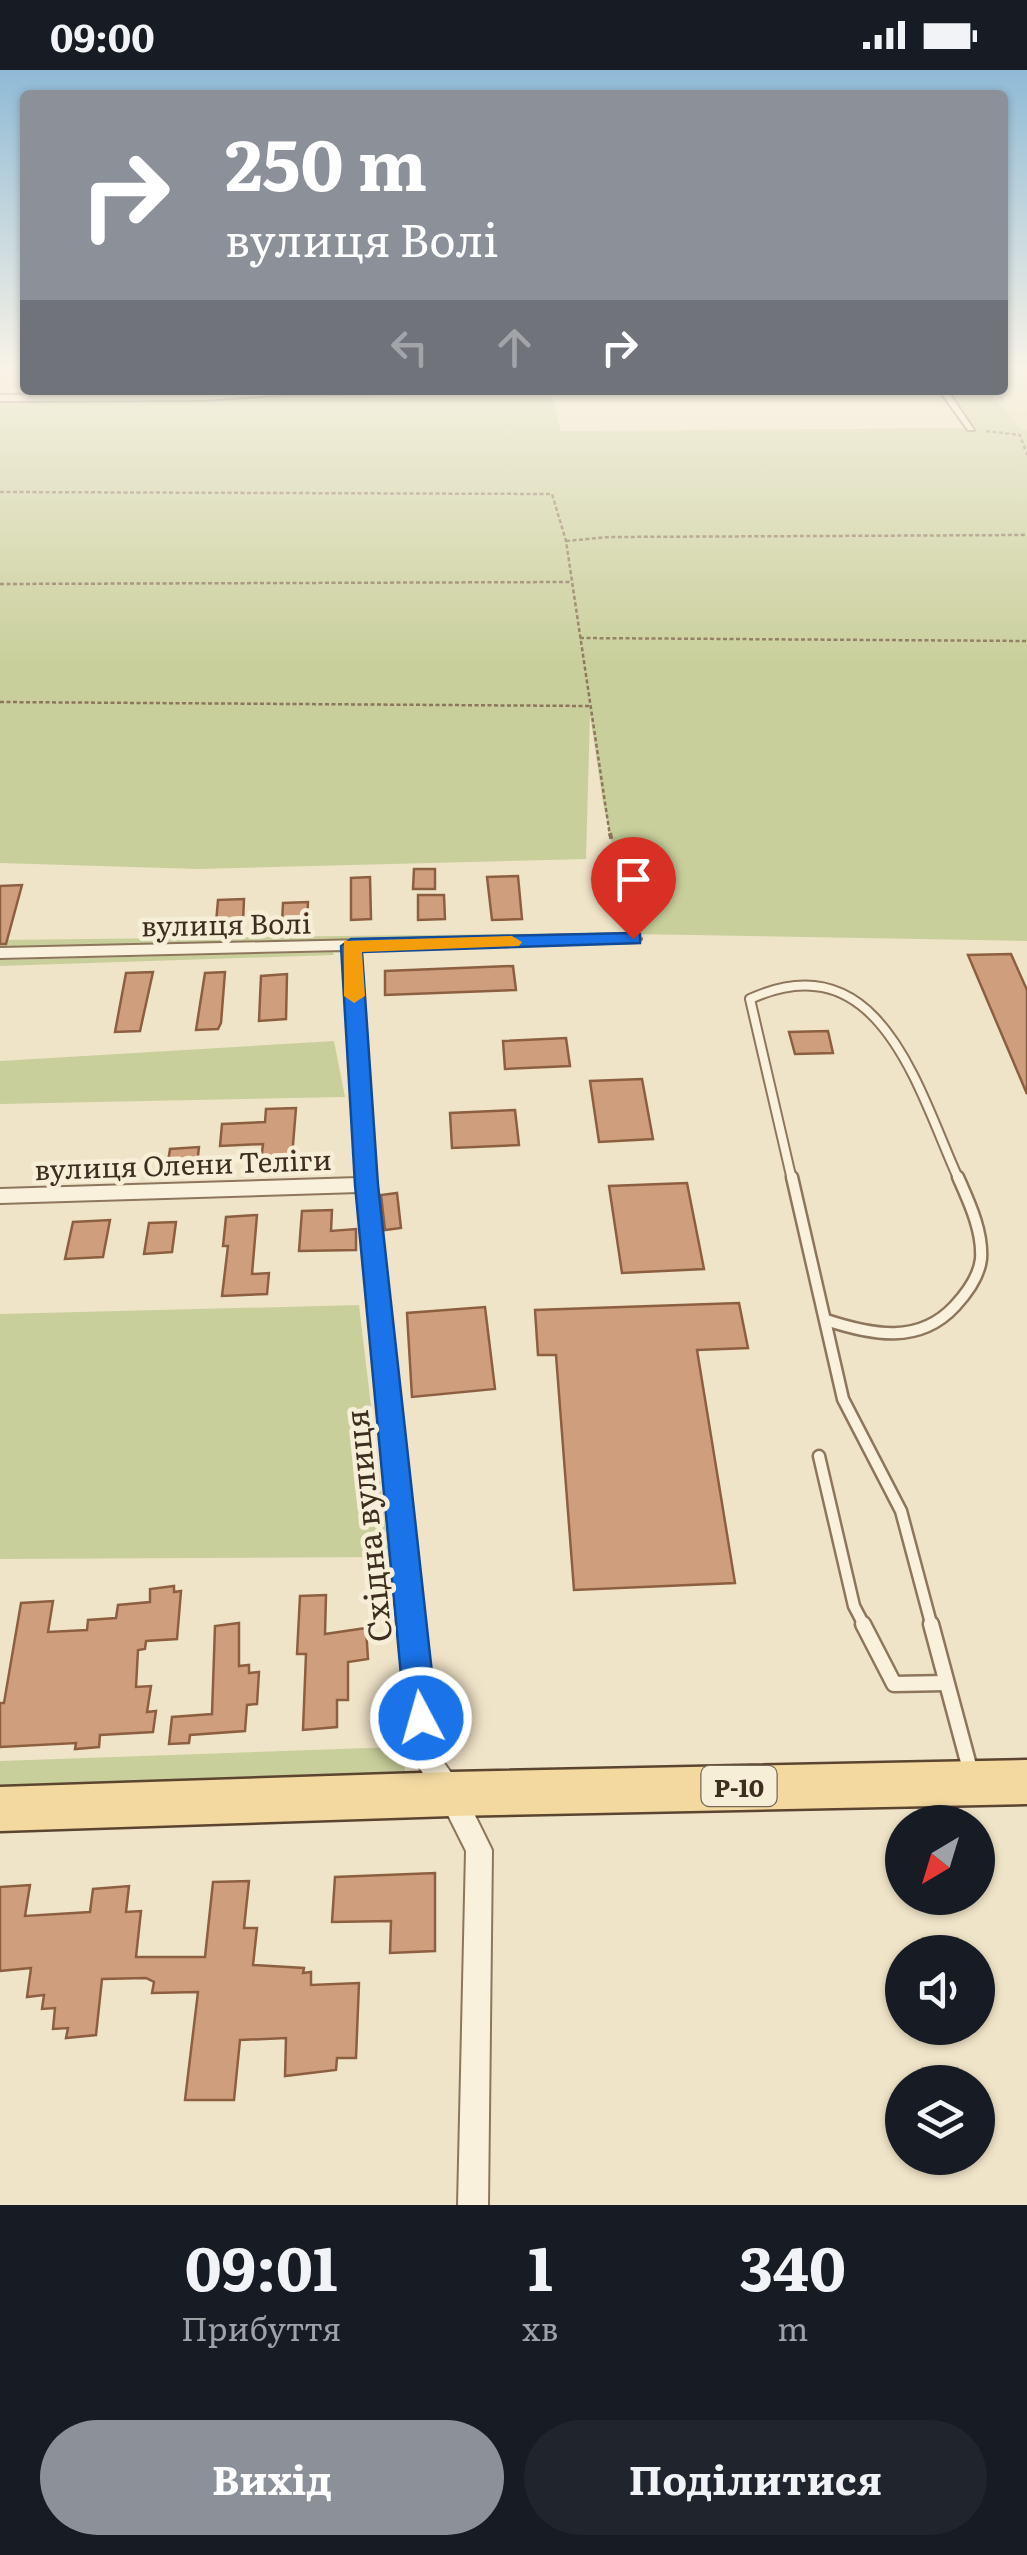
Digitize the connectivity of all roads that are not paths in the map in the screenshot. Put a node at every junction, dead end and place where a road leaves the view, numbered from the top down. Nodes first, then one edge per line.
1 (633, 939) road end
2 (351, 946) junction
3 (0, 953) edge
4 (367, 1185) junction
5 (0, 1196) edge
6 (826, 1320) junction
7 (819, 1456) dead end
8 (946, 1683) junction
9 (974, 1780) junction
10 (1027, 1782) edge
11 (451, 1794) junction
12 (0, 1809) edge
13 (473, 2205) edge

1 - 2 street, вулиця Волі
2 - 3 street, вулиця Волі
2 - 4 street, Східна вулиця
4 - 5 street, вулиця Олени Теліги
4 - 11 street, Східна вулиця
6 - 6 lane
6 - 8 lane
7 - 8 lane
8 - 9 lane
9 - 10 main road, Р-10
9 - 11 main road, Р-10
11 - 12 main road, Р-10
11 - 13 street, Східна вулиця

